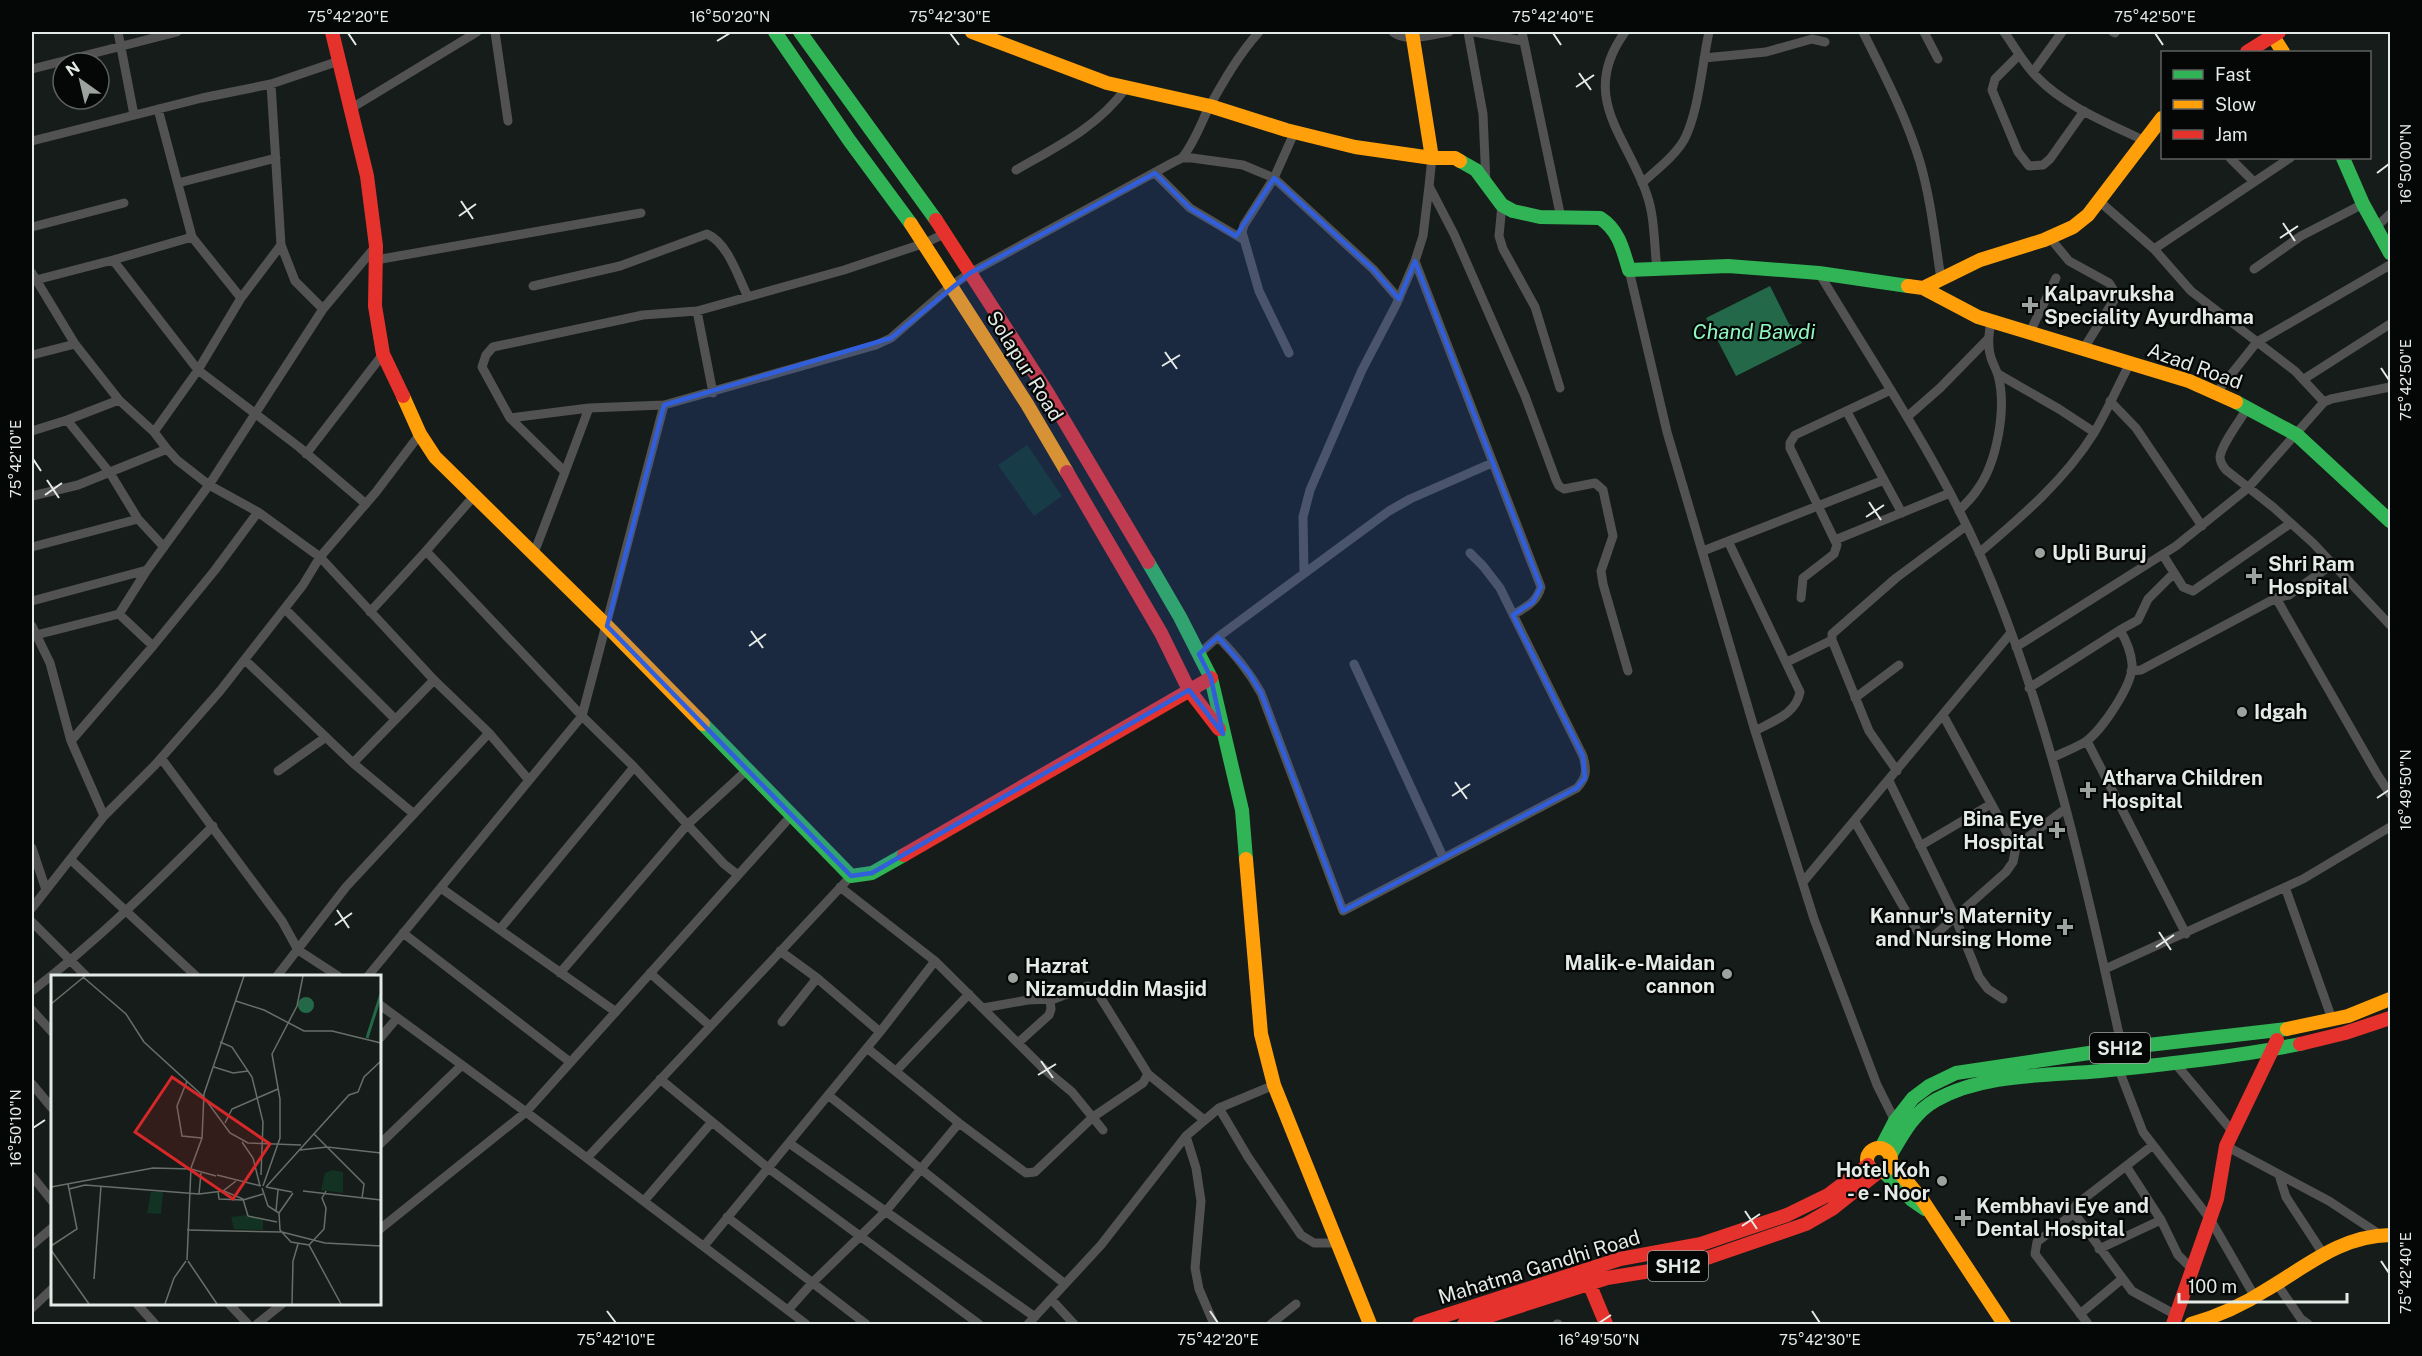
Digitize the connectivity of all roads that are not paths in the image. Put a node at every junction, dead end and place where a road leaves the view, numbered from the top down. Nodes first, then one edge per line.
1 (118, 32) edge
2 (177, 32) edge
3 (332, 32) edge
4 (477, 32) edge
5 (495, 32) edge
6 (775, 32) edge
7 (800, 32) edge
8 (972, 32) edge
9 (1393, 32) edge
10 (1449, 32) edge
11 (1468, 32) edge
12 (1474, 32) edge
13 (1625, 32) edge
14 (1709, 32) edge
15 (1863, 32) edge
16 (1924, 32) edge
17 (2004, 32) edge
18 (2062, 32) edge
19 (2274, 33) edge
20 (1253, 34) edge
21 (1412, 34) edge
22 (1523, 36) edge
23 (1825, 42) dead end
24 (122, 46) junction
25 (2248, 51) edge
26 (2283, 51) edge
27 (2018, 56) junction
28 (1704, 58) junction
29 (1938, 59) dead end
30 (339, 61) junction
31 (32, 69) edge
32 (2032, 72) junction
33 (271, 84) junction
34 (1126, 88) junction
35 (1210, 106) junction
36 (158, 109) junction
37 (350, 109) junction
38 (2084, 111) junction
39 (134, 115) junction
40 (508, 121) dead end
41 (2161, 121) edge
42 (1296, 131) junction
43 (32, 141) edge
44 (2145, 141) junction
45 (276, 158) junction
46 (1182, 158) junction
47 (1432, 158) junction
48 (2231, 159) edge
49 (2288, 159) edge
50 (2343, 159) edge
51 (1016, 170) dead end
52 (1155, 173) junction
53 (1274, 178) junction
54 (2254, 182) junction
55 (178, 183) junction
56 (1486, 183) junction
57 (1642, 183) junction
58 (1429, 186) junction
59 (2099, 201) junction
60 (124, 203) dead end
61 (2363, 204) junction
62 (1502, 205) junction
63 (641, 213) dead end
64 (2391, 214) edge
65 (1561, 218) junction
66 (32, 227) edge
67 (2376, 227) junction
68 (946, 233) junction
69 (192, 237) junction
70 (2050, 238) junction
71 (1244, 240) junction
72 (925, 243) junction
73 (281, 245) junction
74 (2154, 249) junction
75 (376, 253) junction
76 (2391, 253) edge
77 (113, 260) junction
78 (1415, 261) junction
79 (2391, 266) edge
80 (2254, 268) dead end
81 (1657, 269) junction
82 (1629, 270) junction
83 (970, 273) junction
84 (1819, 273) junction
85 (33, 278) edge
86 (2056, 278) dead end
87 (1941, 279) junction
88 (533, 286) dead end
89 (951, 286) junction
90 (1923, 288) junction
91 (748, 297) junction
92 (240, 298) junction
93 (1399, 299) junction
94 (323, 309) junction
95 (697, 311) junction
96 (1991, 321) junction
97 (2391, 324) edge
98 (2030, 332) junction
99 (1988, 339) junction
100 (2256, 342) junction
101 (75, 344) junction
102 (2084, 348) junction
103 (1289, 353) dead end
104 (383, 354) junction
105 (32, 355) edge
106 (2130, 363) junction
107 (198, 370) junction
108 (1998, 374) junction
109 (2304, 379) junction
110 (2391, 387) edge
111 (1560, 388) dead end
112 (1891, 390) junction
113 (2217, 392) junction
114 (713, 393) junction
115 (119, 400) junction
116 (2110, 401) junction
117 (2324, 402) junction
118 (664, 405) junction
119 (2248, 407) junction
120 (589, 408) junction
121 (1847, 411) junction
122 (255, 414) junction
123 (1907, 417) junction
124 (510, 418) junction
125 (67, 420) junction
126 (32, 431) edge
127 (154, 432) junction
128 (2094, 432) junction
129 (420, 434) junction
130 (2297, 435) junction
131 (167, 449) junction
132 (306, 454) junction
133 (1492, 463) junction
134 (565, 472) junction
135 (110, 473) junction
136 (1884, 480) junction
137 (209, 485) junction
138 (2248, 488) junction
139 (1950, 494) junction
140 (32, 496) edge
141 (474, 496) junction
142 (366, 504) junction
143 (1818, 506) junction
144 (1959, 511) junction
145 (258, 512) junction
146 (1902, 513) junction
147 (138, 519) junction
148 (2391, 521) edge
149 (2291, 523) junction
150 (1966, 526) junction
151 (2202, 526) junction
152 (1835, 540) junction
153 (1728, 541) junction
154 (32, 547) edge
155 (164, 547) junction
156 (426, 551) junction
157 (1703, 551) junction
158 (534, 553) junction
159 (1470, 553) dead end
160 (1979, 554) junction
161 (2163, 555) junction
162 (320, 557) junction
163 (2334, 563) junction
164 (147, 570) junction
165 (1304, 573) junction
166 (2174, 573) junction
167 (1801, 598) dead end
168 (2276, 598) junction
169 (32, 601) edge
170 (285, 609) junction
171 (370, 612) junction
172 (119, 614) junction
173 (1513, 615) junction
174 (2391, 625) edge
175 (607, 626) junction
176 (34, 630) edge
177 (2120, 630) junction
178 (2010, 634) junction
179 (1218, 638) junction
180 (1832, 640) junction
181 (153, 646) junction
182 (2016, 647) junction
183 (1198, 654) junction
184 (245, 660) junction
185 (1787, 662) junction
186 (1354, 664) dead end
187 (1899, 665) dead end
188 (1628, 671) dead end
189 (2131, 671) junction
190 (1211, 678) junction
191 (434, 680) junction
192 (2030, 688) junction
193 (1189, 690) junction
194 (1855, 698) junction
195 (1943, 715) junction
196 (582, 716) junction
197 (395, 719) junction
198 (1755, 731) junction
199 (489, 733) junction
200 (1223, 734) junction
201 (326, 737) junction
202 (71, 741) junction
203 (2087, 741) junction
204 (161, 758) junction
205 (2052, 758) junction
206 (353, 763) junction
207 (634, 767) junction
208 (747, 770) junction
209 (278, 771) dead end
210 (1897, 771) junction
211 (528, 779) junction
212 (1889, 781) junction
213 (2391, 795) edge
214 (1991, 804) junction
215 (2065, 809) junction
216 (414, 814) junction
217 (104, 816) junction
218 (791, 816) junction
219 (1855, 822) junction
220 (687, 825) junction
221 (213, 826) junction
222 (2391, 827) edge
223 (2017, 842) junction
224 (1920, 846) junction
225 (32, 848) edge
226 (1443, 857) junction
227 (70, 860) junction
228 (738, 875) junction
229 (851, 876) junction
230 (1803, 882) junction
231 (840, 887) junction
232 (2285, 887) junction
233 (441, 888) junction
234 (46, 891) junction
235 (32, 909) edge
236 (126, 912) junction
237 (1955, 917) junction
238 (32, 922) edge
239 (500, 930) junction
240 (403, 933) junction
241 (2186, 934) junction
242 (298, 950) junction
243 (780, 951) junction
244 (70, 961) junction
245 (935, 961) junction
246 (2105, 969) junction
247 (560, 973) junction
248 (650, 973) junction
249 (52, 975) edge
250 (85, 975) edge
251 (195, 975) edge
252 (278, 975) edge
253 (336, 975) edge
254 (369, 975) edge
255 (51, 976) edge
256 (817, 978) junction
257 (32, 991) edge
258 (969, 994) junction
259 (2003, 999) dead end
260 (2391, 999) edge
261 (1050, 1000) junction
262 (381, 1006) edge
263 (983, 1008) junction
264 (32, 1010) edge
265 (616, 1012) junction
266 (397, 1018) junction
267 (2391, 1018) edge
268 (2332, 1019) junction
269 (782, 1022) dead end
270 (710, 1026) junction
271 (51, 1031) edge
272 (2280, 1031) junction
273 (880, 1032) junction
274 (381, 1037) edge
275 (1018, 1043) junction
276 (867, 1048) junction
277 (2117, 1049) junction
278 (2274, 1049) junction
279 (570, 1062) junction
280 (2174, 1062) junction
281 (462, 1065) junction
282 (2119, 1069) junction
283 (896, 1071) junction
284 (1148, 1074) junction
285 (660, 1079) junction
286 (32, 1084) edge
287 (1274, 1085) junction
288 (828, 1095) junction
289 (51, 1104) edge
290 (1219, 1108) junction
291 (526, 1112) junction
292 (1093, 1117) junction
293 (1203, 1119) junction
294 (1895, 1121) junction
295 (711, 1123) junction
296 (959, 1123) junction
297 (1102, 1130) dead end
298 (2233, 1132) junction
299 (1186, 1136) junction
300 (381, 1143) edge
301 (789, 1143) junction
302 (2153, 1145) junction
303 (2226, 1146) junction
304 (587, 1158) junction
305 (1882, 1163) junction
306 (2126, 1166) junction
307 (768, 1168) junction
308 (922, 1170) junction
309 (2278, 1175) junction
310 (32, 1176) edge
311 (51, 1200) edge
312 (644, 1201) junction
313 (886, 1211) junction
314 (2074, 1213) junction
315 (727, 1217) junction
316 (2210, 1219) junction
317 (2161, 1220) junction
318 (381, 1227) edge
319 (51, 1229) edge
320 (2385, 1235) edge
321 (861, 1237) junction
322 (1336, 1243) junction
323 (32, 1245) edge
324 (704, 1246) junction
325 (2099, 1249) junction
326 (2322, 1252) junction
327 (2192, 1269) junction
328 (2122, 1280) junction
329 (812, 1283) junction
330 (1589, 1283) junction
331 (1065, 1284) junction
332 (2277, 1284) junction
333 (51, 1290) edge
334 (2254, 1297) junction
335 (1051, 1299) junction
336 (1296, 1304) dead end
337 (139, 1305) edge
338 (230, 1305) edge
339 (281, 1305) edge
340 (32, 1308) edge
341 (788, 1310) junction
342 (2080, 1314) junction
343 (2175, 1320) edge
344 (1032, 1321) edge
345 (155, 1324) edge
346 (248, 1324) edge
347 (257, 1324) edge
348 (806, 1324) edge
349 (866, 1324) edge
350 (979, 1324) edge
351 (1074, 1324) edge
352 (1214, 1324) edge
353 (1271, 1324) edge
354 (1370, 1324) edge
355 (1419, 1324) edge
356 (1464, 1324) edge
357 (1606, 1324) edge
358 (2004, 1324) edge
359 (2088, 1324) edge
360 (2191, 1324) edge
361 (2308, 1324) edge

1 - 24 street
2 - 24 street
3 - 30 main road
4 - 37 street
5 - 40 street
6 - 72 main road, Solapur Road
7 - 68 main road, Solapur Road
8 - 34 main road
9 - 21 street
10 - 21 street
11 - 56 street
12 - 22 street
13 - 57 street
14 - 28 street
15 - 87 street
16 - 29 street
17 - 27 street
18 - 32 street
19 - 25 main road
19 - 26 main road
20 - 35 street
21 - 47 main road
22 - 65 street
23 - 28 street
24 - 31 street
24 - 39 street
27 - 32 street
27 - 38 street
28 - 57 street
30 - 33 street
30 - 37 main road
32 - 38 street
33 - 36 street
33 - 45 street
34 - 35 main road
34 - 51 street
35 - 42 main road
35 - 46 street
36 - 39 street
36 - 55 street
37 - 75 main road
38 - 44 street
39 - 43 street
41 - 44 main road
42 - 47 main road
42 - 53 street
44 - 59 main road
45 - 55 street
45 - 73 street
46 - 52 street
46 - 53 street
47 - 56 main road
47 - 58 street
48 - 54 street
49 - 54 street
50 - 61 main road
52 - 71 street
52 - 83 street
53 - 71 street
53 - 93 street
54 - 74 street
55 - 69 street
56 - 62 main road
57 - 81 street
58 - 78 street
58 - 188 street
59 - 70 main road
59 - 74 street
60 - 66 street
61 - 67 main road
61 - 80 street
62 - 65 main road
62 - 111 street
63 - 75 street
64 - 67 street
65 - 82 main road
67 - 76 main road
68 - 72 street
68 - 83 main road, Solapur Road
69 - 77 street
69 - 92 street
70 - 87 main road
70 - 102 street
71 - 103 street
72 - 89 main road, Solapur Road
72 - 91 street
73 - 92 street
73 - 94 street
74 - 100 street
75 - 94 street
75 - 104 main road
77 - 85 street
77 - 107 street
78 - 93 street
78 - 133 street
79 - 100 street
81 - 82 main road, Azad Road
81 - 84 main road, Azad Road
82 - 157 street
83 - 89 street
83 - 183 main road, Solapur Road
84 - 90 main road, Azad Road
84 - 112 street
85 - 101 street
86 - 98 street
87 - 90 main road
88 - 91 street
89 - 114 street
89 - 193 main road, Solapur Road
90 - 96 main road, Azad Road
91 - 95 street
92 - 107 street
93 - 165 street
94 - 122 street
95 - 114 street
95 - 124 street
96 - 98 main road, Azad Road
96 - 99 street
97 - 109 street
98 - 102 main road, Azad Road
99 - 108 street
99 - 123 street
100 - 109 street
100 - 113 street
101 - 105 street
101 - 115 street
102 - 106 main road, Azad Road
104 - 129 main road
104 - 132 street
106 - 113 main road, Azad Road
106 - 116 street
107 - 122 street
107 - 127 street
108 - 128 street
108 - 144 street
109 - 117 street
110 - 117 street
112 - 121 street
112 - 123 street
113 - 119 main road, Azad Road
114 - 118 street
115 - 125 street
115 - 127 street
116 - 128 street
116 - 151 street
117 - 130 street
118 - 120 street
118 - 175 street
119 - 130 main road, Azad Road
119 - 138 street
120 - 124 street
120 - 134 street
121 - 136 street
121 - 143 street
122 - 132 street
122 - 137 street
123 - 139 street
124 - 134 street
125 - 126 street
125 - 135 street
127 - 131 street
128 - 160 street
129 - 141 main road
129 - 142 street
130 - 138 street
130 - 148 main road, Azad Road
131 - 135 street
131 - 137 street
132 - 142 street
133 - 165 street
133 - 173 street
134 - 158 street
135 - 140 street
135 - 147 street
136 - 143 street
136 - 146 street
137 - 145 street
137 - 155 street
138 - 149 street
138 - 151 street
139 - 144 street
139 - 146 street
141 - 156 street
141 - 158 main road
142 - 162 street
143 - 152 street
143 - 153 street
144 - 150 street
145 - 162 street
145 - 181 street
146 - 152 street
147 - 154 street
147 - 155 street
149 - 163 street
149 - 166 street
150 - 160 street
150 - 180 street
151 - 161 street
152 - 167 street
153 - 157 street
153 - 185 street
155 - 164 street
156 - 171 street
156 - 196 street
157 - 198 street
158 - 175 main road
159 - 173 street
160 - 178 street
161 - 166 street
161 - 182 street
162 - 170 street
162 - 171 street
163 - 168 street
163 - 174 street
164 - 169 street
164 - 172 street
165 - 179 street
166 - 177 street
168 - 189 street
168 - 213 street
170 - 184 street
170 - 197 street
171 - 191 street
172 - 176 street
172 - 181 street
173 - 226 street
175 - 196 street
175 - 208 main road
176 - 202 street
177 - 189 street
177 - 192 street
178 - 182 street
178 - 195 street
179 - 183 street
179 - 226 street
180 - 185 street
180 - 194 street
181 - 202 street
182 - 192 street
183 - 190 main road, Solapur Road
184 - 201 street
184 - 204 street
185 - 198 street
186 - 226 street
187 - 194 street
189 - 203 street
190 - 193 main road
190 - 200 main road, Solapur Road
191 - 197 street
191 - 199 street
192 - 205 street
193 - 200 main road, Solapur Road
193 - 229 main road
194 - 210 street
195 - 210 street
195 - 214 street
196 - 207 street
196 - 211 street
197 - 206 street
198 - 230 street
199 - 211 street
199 - 216 street
200 - 287 main road, Solapur Road
201 - 206 street
201 - 209 street
202 - 217 street
203 - 205 street
203 - 241 street
204 - 217 street
204 - 221 street
205 - 215 street
206 - 216 street
207 - 220 street
207 - 239 street
208 - 218 main road
208 - 220 street
210 - 212 street
211 - 233 street
212 - 219 street
212 - 224 street
214 - 223 street
214 - 224 street
215 - 223 street
215 - 246 street
216 - 242 street
217 - 227 street
218 - 228 street
218 - 229 main road
219 - 230 street
219 - 237 street
220 - 228 street
220 - 247 street
221 - 236 street
221 - 242 street
222 - 232 street
223 - 237 street
224 - 237 street
225 - 234 street
227 - 234 street
227 - 236 street
228 - 248 street
229 - 231 street
230 - 294 street
231 - 243 street
231 - 245 street
232 - 241 street
232 - 268 street
233 - 239 street
233 - 240 street
234 - 235 street
236 - 244 street
236 - 251 street
237 - 259 street
238 - 244 street
239 - 247 street
240 - 254 street
240 - 279 street
241 - 246 street
242 - 252 street
242 - 253 street
243 - 256 street
243 - 270 street
244 - 249 street
244 - 250 street
245 - 258 street
245 - 273 street
246 - 277 street
247 - 265 street
248 - 265 street
248 - 270 street
255 - 257 street
256 - 269 street
256 - 273 street
258 - 263 street
258 - 283 street
260 - 268 main road, Mahatma Gandhi Road / SH12
261 - 263 street
261 - 275 street
261 - 284 street
262 - 266 street
263 - 275 street
264 - 271 street
265 - 279 street
266 - 274 street
266 - 281 street
267 - 278 main road, Mahatma Gandhi Road / SH12
268 - 272 main road, Mahatma Gandhi Road / SH12
270 - 285 street
272 - 277 main road, Mahatma Gandhi Road / SH12
272 - 278 main road
273 - 276 street
275 - 292 street
276 - 283 street
276 - 288 street
277 - 282 street
277 - 294 main road, Mahatma Gandhi Road / SH12
278 - 280 main road, Mahatma Gandhi Road / SH12
278 - 298 main road
279 - 291 street
280 - 282 main road, Mahatma Gandhi Road / SH12
280 - 298 street
281 - 291 street
281 - 300 street
282 - 302 street
282 - 305 main road, Mahatma Gandhi Road / SH12
283 - 296 street
284 - 292 street
284 - 293 street
285 - 295 street
285 - 304 street
286 - 289 street
287 - 290 street
287 - 322 main road, Solapur Road
288 - 301 street
288 - 308 street
290 - 293 street
290 - 322 street
291 - 304 street
291 - 318 street
292 - 296 street
292 - 297 street
293 - 299 street
294 - 305 main road, Mahatma Gandhi Road / SH12
295 - 307 street
295 - 312 street
296 - 308 street
298 - 303 main road
299 - 331 street
299 - 352 street
301 - 307 street
301 - 313 street
302 - 306 street
302 - 316 street
303 - 309 street
303 - 316 main road
304 - 312 street
305 - 330 main road, Mahatma Gandhi Road / SH12
305 - 355 main road, Mahatma Gandhi Road / SH12
305 - 358 main road
306 - 314 street
306 - 317 street
307 - 315 street
307 - 321 street
308 - 313 street
308 - 331 street
309 - 320 street
309 - 326 street
310 - 311 street
312 - 324 street
313 - 321 street
313 - 344 street
314 - 325 street
314 - 342 street
315 - 324 street
315 - 329 street
316 - 327 main road
316 - 334 street
317 - 325 street
317 - 327 street
319 - 323 street
320 - 326 main road
321 - 329 street
321 - 350 street
322 - 354 main road, Solapur Road
324 - 341 street
325 - 328 street
326 - 332 main road
327 - 343 main road
328 - 342 street
328 - 343 street
329 - 341 street
329 - 349 street
330 - 356 main road, Mahatma Gandhi Road / SH12
330 - 357 main road
331 - 335 street
332 - 334 main road
332 - 361 street
333 - 340 street
334 - 360 main road
335 - 344 street
335 - 351 street
336 - 353 street
337 - 345 street
338 - 346 street
339 - 347 street
341 - 348 street
342 - 359 street

